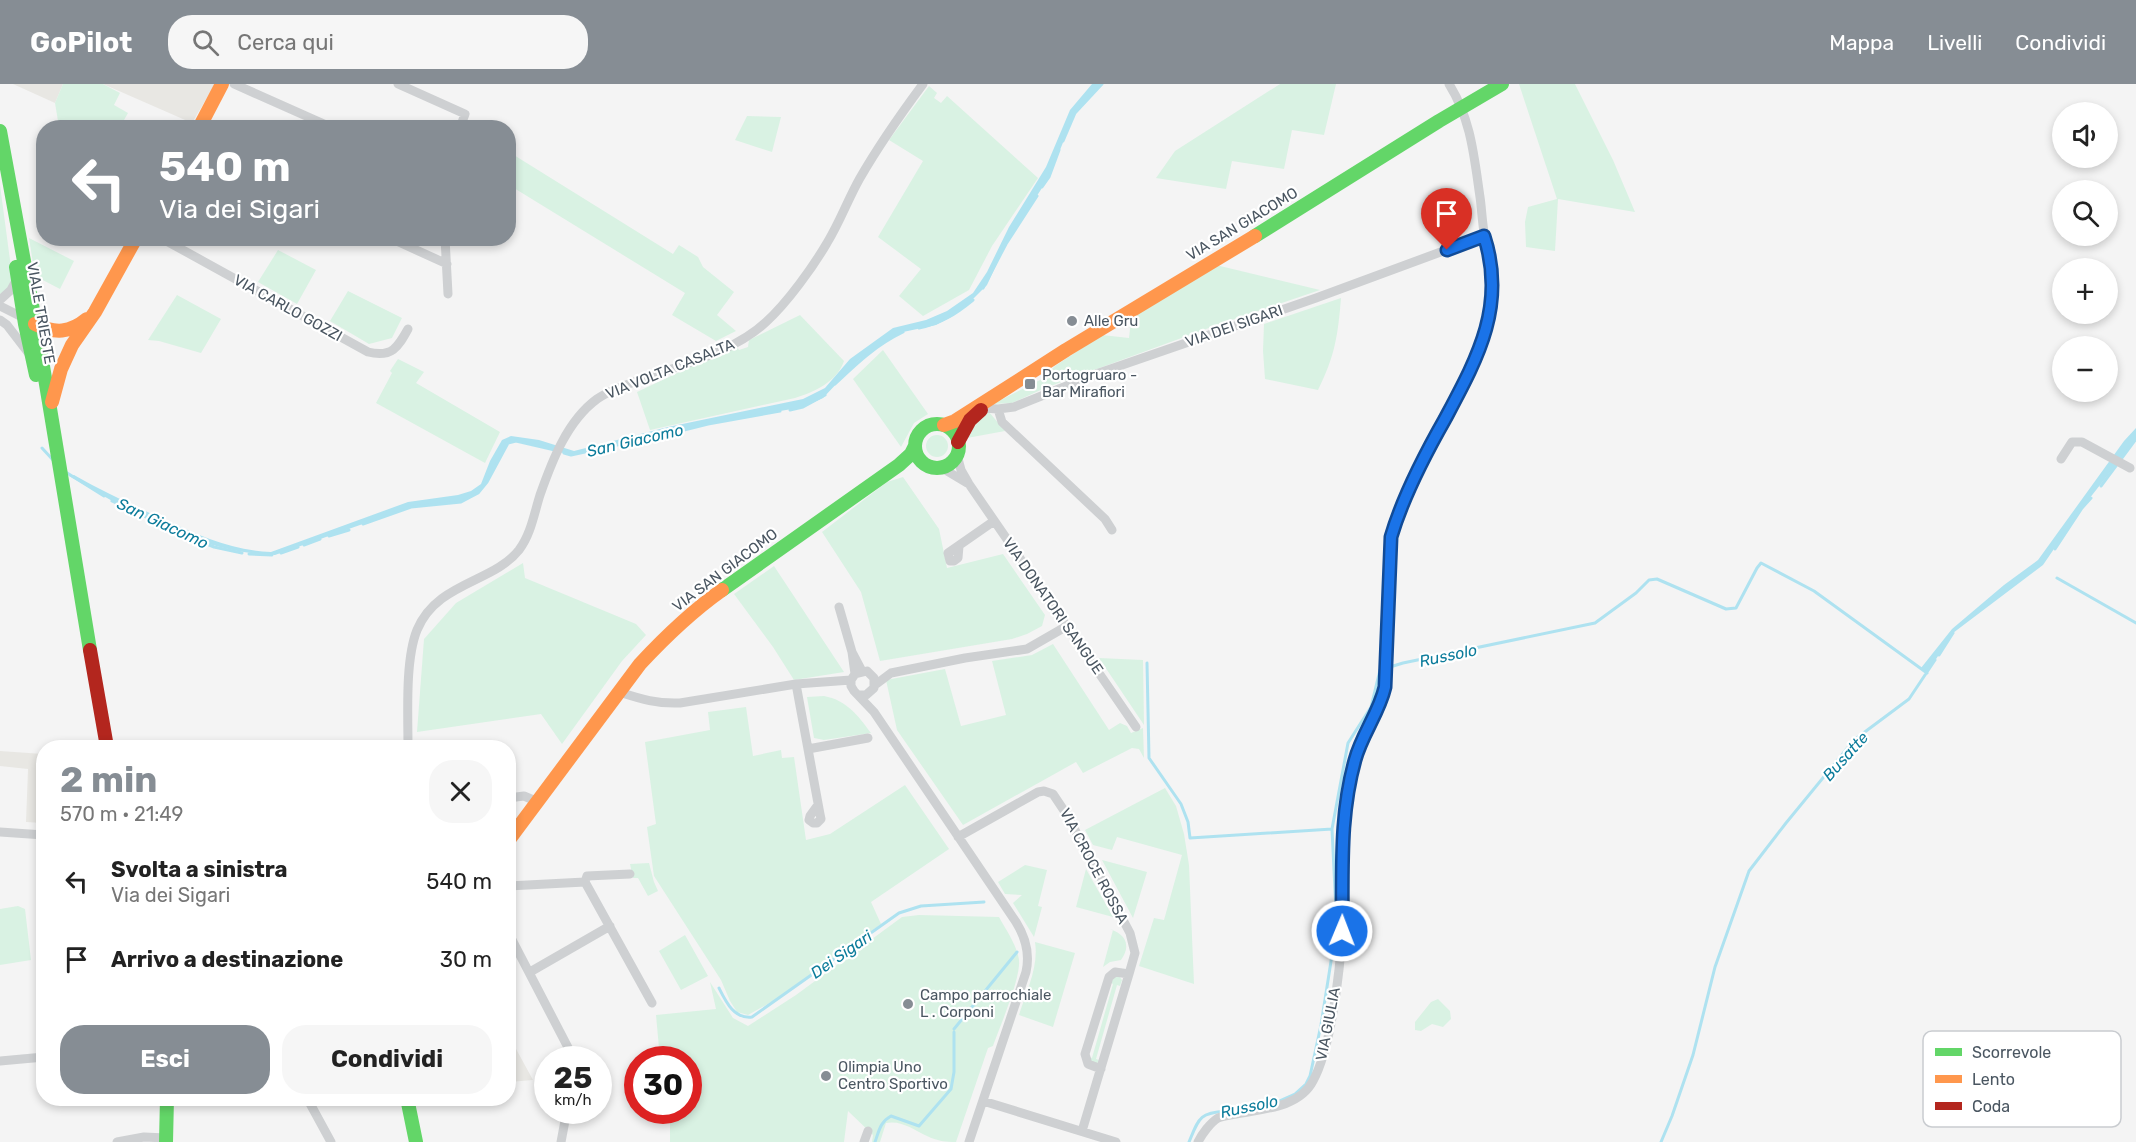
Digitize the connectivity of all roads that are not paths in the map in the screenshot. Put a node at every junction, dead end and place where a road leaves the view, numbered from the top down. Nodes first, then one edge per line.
1 (222, 84) edge
2 (234, 84) edge
3 (398, 84) edge
4 (923, 84) edge
5 (1449, 84) edge
6 (1502, 84) edge
7 (1462, 106) junction
8 (203, 120) edge
9 (315, 120) edge
10 (463, 120) edge
11 (0, 131) edge
12 (5, 161) junction
13 (1484, 236) junction
14 (132, 246) edge
15 (176, 246) edge
16 (408, 246) edge
17 (446, 246) edge
18 (447, 264) junction
19 (18, 277) junction
20 (448, 294) dead end
21 (0, 300) edge
22 (0, 306) edge
23 (95, 312) junction
24 (29, 321) junction
25 (4, 323) edge
26 (408, 329) dead end
27 (58, 333) junction
28 (27, 337) junction
29 (72, 345) junction
30 (36, 353) junction
31 (999, 392) junction
32 (983, 408) junction
33 (998, 409) junction
34 (51, 410) junction
35 (944, 425) junction
36 (915, 446) junction
37 (54, 447) junction
38 (958, 448) junction
39 (2061, 459) dead end
40 (899, 465) junction
41 (925, 465) junction
42 (2127, 466) dead end
43 (942, 468) junction
44 (969, 484) junction
45 (994, 521) junction
46 (1112, 530) dead end
47 (959, 546) dead end
48 (839, 607) dead end
49 (1067, 626) junction
50 (891, 673) junction
51 (858, 680) junction
52 (796, 684) junction
53 (873, 688) junction
54 (618, 692) junction
55 (874, 712) junction
56 (1136, 727) dead end
57 (868, 738) dead end
58 (106, 740) edge
59 (408, 740) edge
60 (808, 749) junction
61 (516, 797) edge
62 (538, 802) junction
63 (818, 806) dead end
64 (516, 831) edge
65 (0, 832) edge
66 (36, 834) edge
67 (958, 837) junction
68 (630, 874) dead end
69 (585, 882) junction
70 (516, 886) edge
71 (610, 926) junction
72 (516, 947) edge
73 (530, 972) junction
74 (1129, 974) junction
75 (652, 1003) dead end
76 (569, 1046) edge
77 (36, 1058) edge
78 (0, 1061) edge
79 (1101, 1069) junction
80 (983, 1101) junction
81 (170, 1106) edge
82 (311, 1106) edge
83 (408, 1106) edge
84 (564, 1124) edge
85 (868, 1131) dead end
86 (1082, 1131) junction
87 (166, 1140) edge
88 (117, 1142) edge
89 (331, 1142) edge
90 (416, 1142) edge
91 (561, 1142) edge
92 (864, 1142) edge
93 (969, 1142) edge
94 (1116, 1142) edge
95 (1198, 1142) edge

1 - 8 street
2 - 9 street
3 - 10 street
4 - 59 street, VIA VOLTA CASALTA
5 - 7 street, VIA GIULIA
6 - 7 street, VIA SAN GIACOMO
7 - 13 street, VIA GIULIA
7 - 31 street, VIA SAN GIACOMO
11 - 12 street, VIALE TRIESTE
12 - 19 street, VIALE TRIESTE
12 - 24 street, VIALE TRIESTE
13 - 33 street, VIA DEI SIGARI
13 - 95 street, VIA GIULIA
14 - 23 street
15 - 26 street, VIA CARLO GOZZI
16 - 18 street
17 - 18 street
18 - 20 street
19 - 21 street
19 - 24 street, VIALE TRIESTE
22 - 24 street
23 - 27 street
23 - 29 street
24 - 27 street
24 - 28 street, VIALE TRIESTE
24 - 30 street, VIALE TRIESTE
25 - 28 street
25 - 30 street
27 - 30 street
28 - 30 street
29 - 30 street
29 - 34 street
30 - 34 street, VIALE TRIESTE
30 - 37 street, VIALE TRIESTE
31 - 32 street, VIA SAN GIACOMO
31 - 35 street, VIA SAN GIACOMO
32 - 33 street, VIA DEI SIGARI
32 - 38 street, VIA SAN GIACOMO
33 - 46 street
34 - 37 street, VIALE TRIESTE
35 - 36 street
35 - 38 street
36 - 40 street, VIA SAN GIACOMO
36 - 41 street
37 - 58 street, VIALE TRIESTE
38 - 43 street
38 - 44 street, VIA DONATORI SANGUE
39 - 42 street
40 - 41 street
40 - 54 street, VIA SAN GIACOMO
41 - 43 street
43 - 44 street, VIA DONATORI SANGUE
44 - 45 street, VIA DONATORI SANGUE
45 - 47 street
45 - 49 street, VIA DONATORI SANGUE
48 - 51 street
49 - 50 street
49 - 56 street, VIA DONATORI SANGUE
50 - 51 street
50 - 53 street
51 - 52 street
51 - 53 street
51 - 53 street
51 - 55 street
52 - 54 street
52 - 60 street
53 - 55 street
54 - 62 street, VIA SAN GIACOMO
55 - 67 street
57 - 60 street
60 - 63 street
61 - 62 street
62 - 64 street, VIA SAN GIACOMO
65 - 66 street
67 - 74 street, VIA CROCE ROSSA
67 - 80 street
68 - 69 street
69 - 70 street
69 - 71 street
71 - 73 street
71 - 75 street
72 - 73 street
73 - 76 street
74 - 79 street, VIA CROCE ROSSA
74 - 79 street
77 - 78 street
79 - 86 street, VIA CROCE ROSSA
80 - 86 street
80 - 93 street
81 - 87 street
82 - 89 street
83 - 90 street
84 - 91 street
85 - 92 street
86 - 94 street
87 - 88 street

